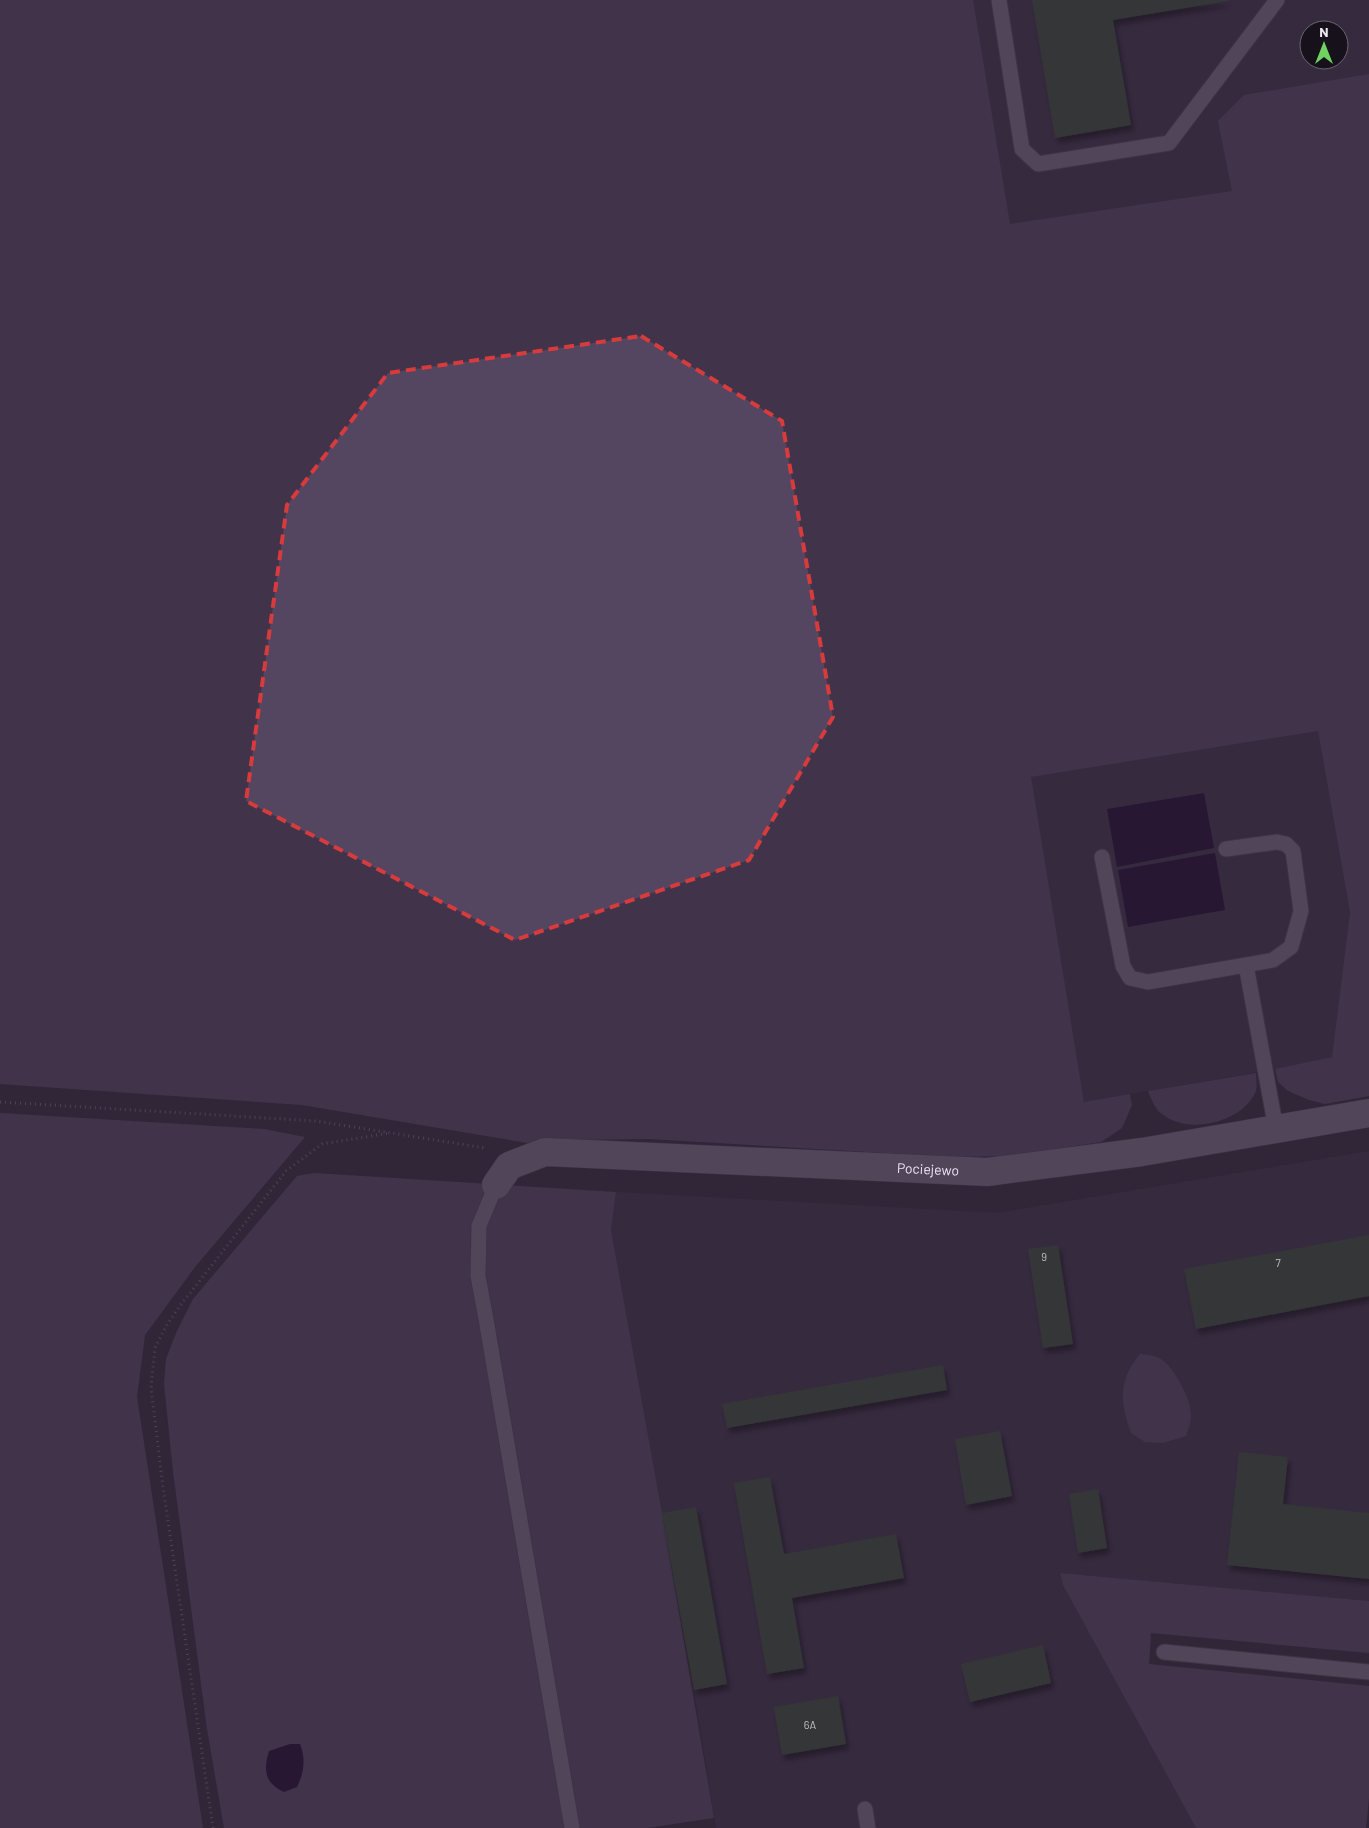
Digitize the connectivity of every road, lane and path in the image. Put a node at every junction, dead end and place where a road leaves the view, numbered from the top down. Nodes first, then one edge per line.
1 (999, 0) edge
2 (1278, 0) edge
3 (1226, 849) dead end
4 (1102, 857) dead end
5 (1246, 965) junction
6 (0, 1102) edge
7 (1369, 1113) edge
8 (1276, 1129) junction
9 (390, 1133) junction
10 (488, 1149) dead end
11 (496, 1185) joint
12 (1164, 1652) dead end
13 (1369, 1672) edge
14 (865, 1809) dead end
15 (213, 1828) edge
16 (572, 1828) edge
17 (868, 1828) edge

1 - 2 lane
3 - 5 lane
4 - 5 lane
5 - 8 lane
6 - 9 path
7 - 8 street, Pociejewo
8 - 11 street, Pociejewo
9 - 10 path
9 - 15 path
11 - 16 lane
12 - 13 lane
14 - 17 lane

